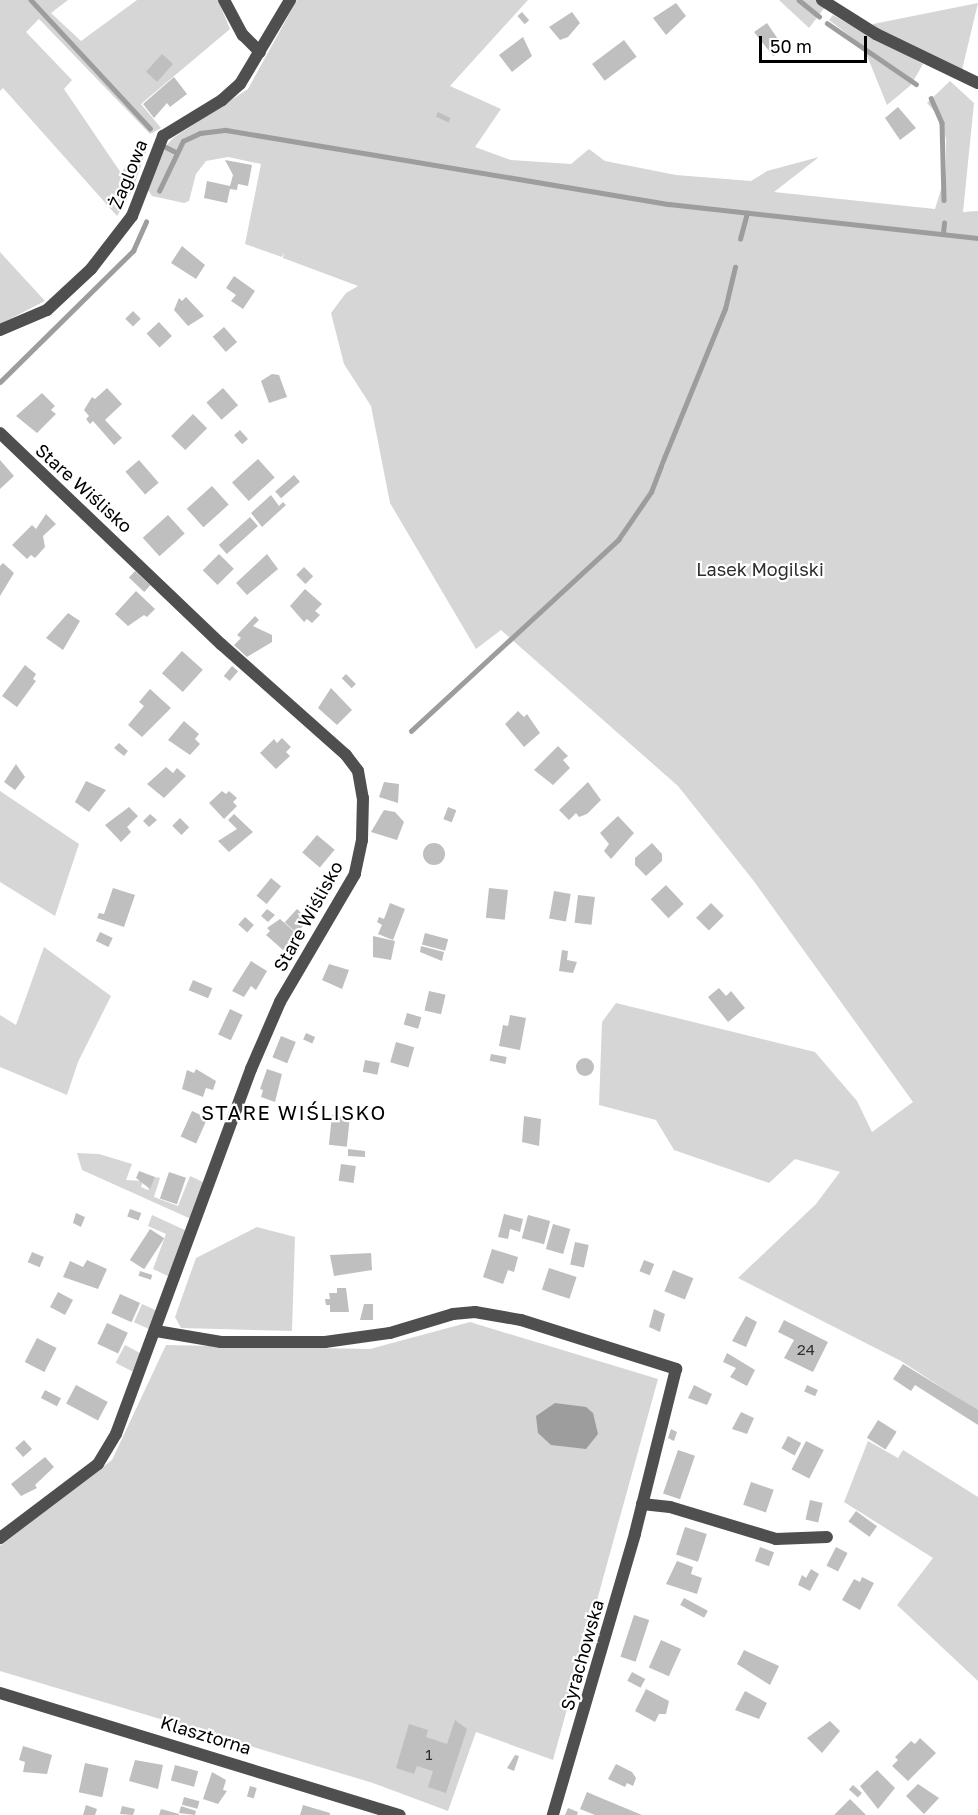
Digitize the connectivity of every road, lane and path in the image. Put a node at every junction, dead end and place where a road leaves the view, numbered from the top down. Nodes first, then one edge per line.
1 (224, 0) edge
2 (290, 0) edge
3 (822, 0) edge
4 (260, 52) junction
5 (978, 83) edge
6 (0, 330) edge
7 (0, 433) edge
8 (156, 1332) junction
9 (642, 1504) junction
10 (827, 1537) dead end
11 (0, 1538) edge
12 (0, 1693) edge
13 (374, 1810) edge
14 (400, 1815) edge
15 (553, 1815) edge

1 - 4 street
2 - 4 street, Żaglowa
3 - 5 street
4 - 6 street, Żaglowa
7 - 8 street, Stare Wiślisko
8 - 9 street, Syrachowska
8 - 11 street, Stare Wiślisko
9 - 10 street
9 - 15 street, Syrachowska
12 - 13 street, Klasztorna
13 - 14 street, Klasztorna

